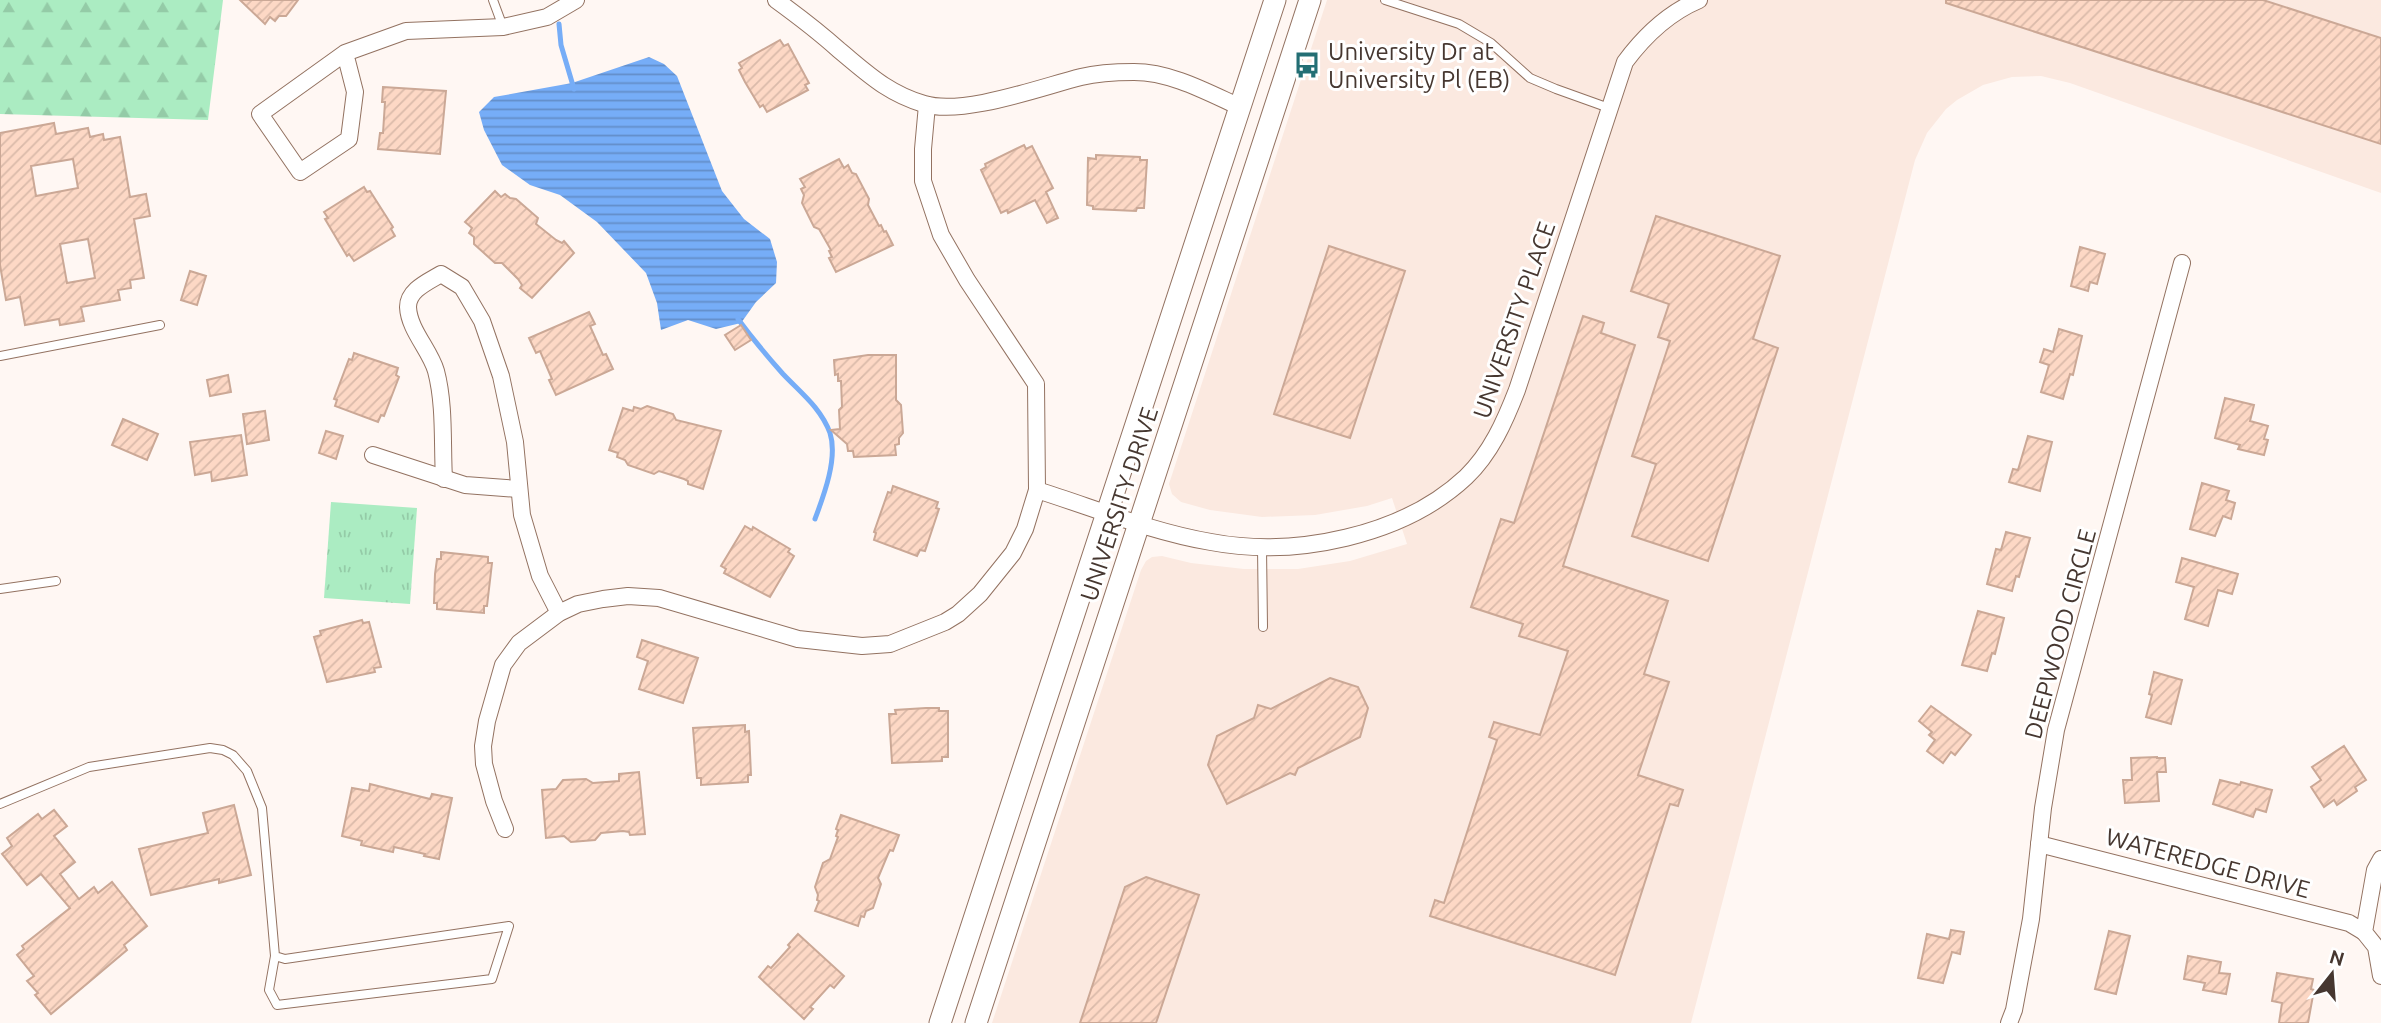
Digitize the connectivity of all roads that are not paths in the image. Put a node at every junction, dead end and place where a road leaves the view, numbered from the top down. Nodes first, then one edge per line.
1 (493, 0) edge
2 (576, 0) edge
3 (776, 0) edge
4 (1275, 0) edge
5 (1310, 0) edge
6 (1385, 0) edge
7 (1699, 0) edge
8 (503, 27) junction
9 (345, 53) junction
10 (928, 105) junction
11 (1240, 107) junction
12 (1609, 108) junction
13 (2182, 263) dead end
14 (160, 325) dead end
15 (0, 356) edge
16 (373, 455) dead end
17 (444, 479) junction
18 (518, 489) junction
19 (1037, 489) junction
20 (1107, 513) junction
21 (1140, 523) junction
22 (1262, 548) junction
23 (55, 581) dead end
24 (0, 589) edge
25 (559, 613) junction
26 (1264, 627) dead end
27 (0, 804) edge
28 (505, 829) dead end
29 (2039, 844) junction
30 (2381, 859) edge
31 (2364, 932) junction
32 (275, 956) junction
33 (2381, 976) edge
34 (940, 1023) edge
35 (976, 1023) edge
36 (2009, 1023) edge

1 - 8 lane
2 - 8 street
3 - 10 street
4 - 11 main road, UNIVERSITY DRIVE
5 - 21 main road, UNIVERSITY DRIVE
6 - 12 lane
7 - 12 street, UNIVERSITY PLACE
8 - 9 street
9 - 9 street
10 - 11 street
10 - 19 street
11 - 20 main road, UNIVERSITY DRIVE
12 - 22 street, UNIVERSITY PLACE
13 - 29 street, DEEPWOOD CIRCLE
14 - 15 lane
16 - 17 street
17 - 18 street
17 - 18 street
18 - 25 street
19 - 20 street, UNIVERSITY PLACE
19 - 25 street
20 - 21 street, UNIVERSITY PLACE
20 - 34 main road, UNIVERSITY DRIVE
21 - 22 street, UNIVERSITY PLACE
21 - 35 main road, UNIVERSITY DRIVE
22 - 26 lane
23 - 24 lane
25 - 28 street
27 - 32 lane
29 - 31 street, WATEREDGE DRIVE
29 - 36 street, DEEPWOOD CIRCLE
30 - 31 street
31 - 33 street
32 - 32 lane

